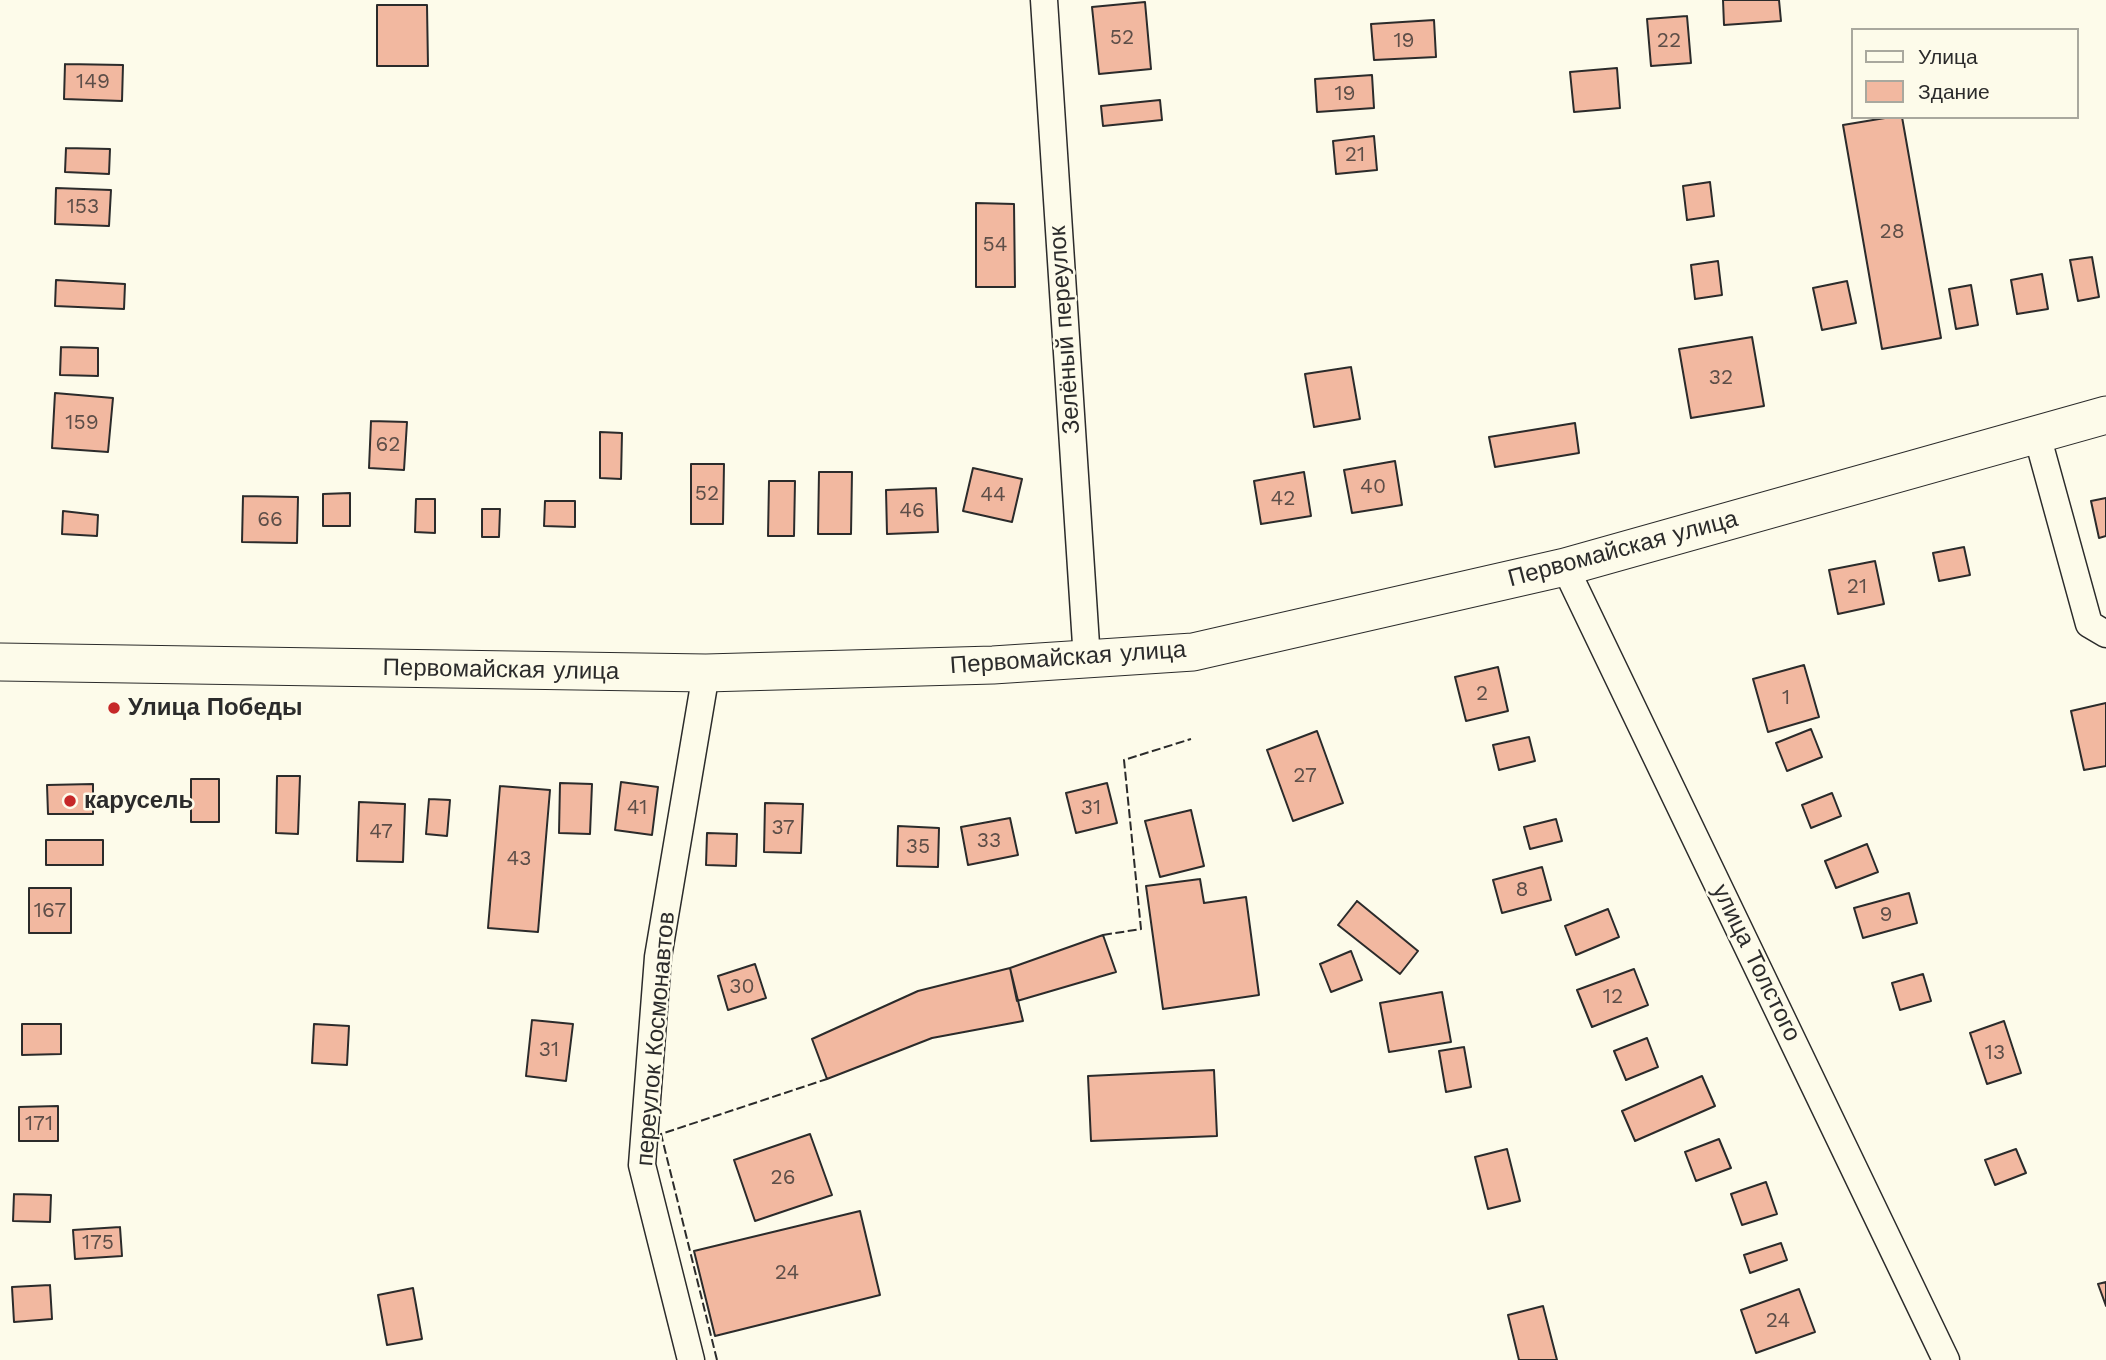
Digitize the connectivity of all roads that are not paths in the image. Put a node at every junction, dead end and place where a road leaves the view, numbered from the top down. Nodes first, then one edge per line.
1 (1044, 0) edge
2 (2106, 415) edge
3 (2037, 435) junction
4 (1565, 566) junction
5 (2106, 634) edge
6 (1087, 660) junction
7 (0, 662) edge
8 (706, 673) junction
9 (691, 1360) edge
10 (1947, 1360) edge

1 - 6 street, Зелёный переулок
2 - 3 main road, Первомайская улица
3 - 4 main road, Первомайская улица
3 - 5 street
4 - 6 main road, Первомайская улица
4 - 10 street, улица Толстого
6 - 8 main road, Первомайская улица
7 - 8 main road, Первомайская улица
8 - 9 street, переулок Космонавтов

